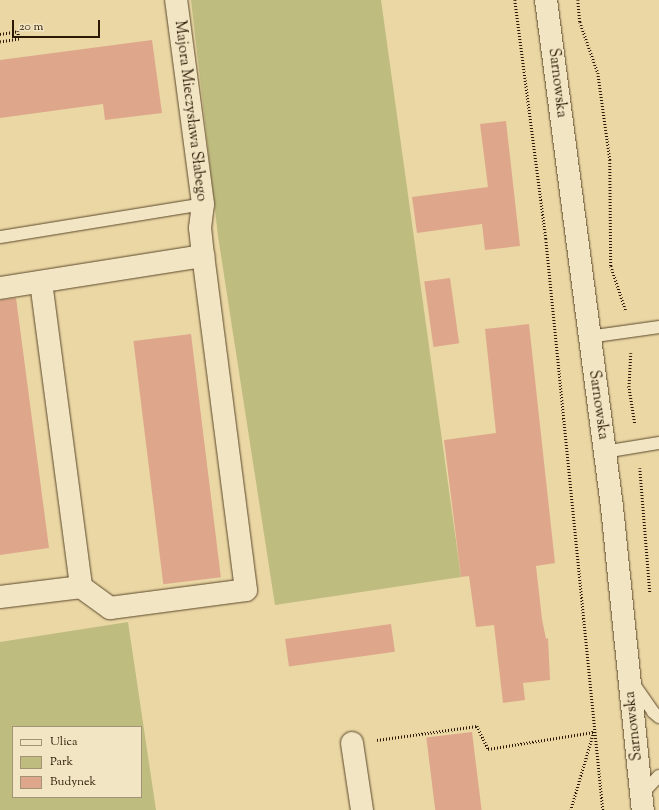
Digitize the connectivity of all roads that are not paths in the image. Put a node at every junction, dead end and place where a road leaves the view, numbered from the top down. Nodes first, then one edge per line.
1 (176, 0) edge
2 (546, 0) edge
3 (203, 204) junction
4 (0, 237) edge
5 (203, 256) junction
6 (42, 282) junction
7 (0, 288) edge
8 (659, 327) edge
9 (588, 337) junction
10 (659, 443) edge
11 (604, 452) junction
12 (81, 587) junction
13 (0, 598) edge
14 (629, 678) junction
15 (659, 717) edge
16 (352, 743) road end
17 (659, 776) edge
18 (642, 803) edge
19 (362, 810) edge

1 - 3 street, Majora Mieczysława Słabego
2 - 9 street, Sarnowska
3 - 4 lane
3 - 5 street, Majora Mieczysława Słabego
5 - 6 street
5 - 12 street, Majora Mieczysława Słabego
6 - 7 street
6 - 12 street
8 - 9 lane
9 - 11 street, Sarnowska
10 - 11 lane
11 - 14 street, Sarnowska
12 - 13 street
14 - 15 lane
14 - 18 street, Sarnowska
16 - 19 street
17 - 18 lane

